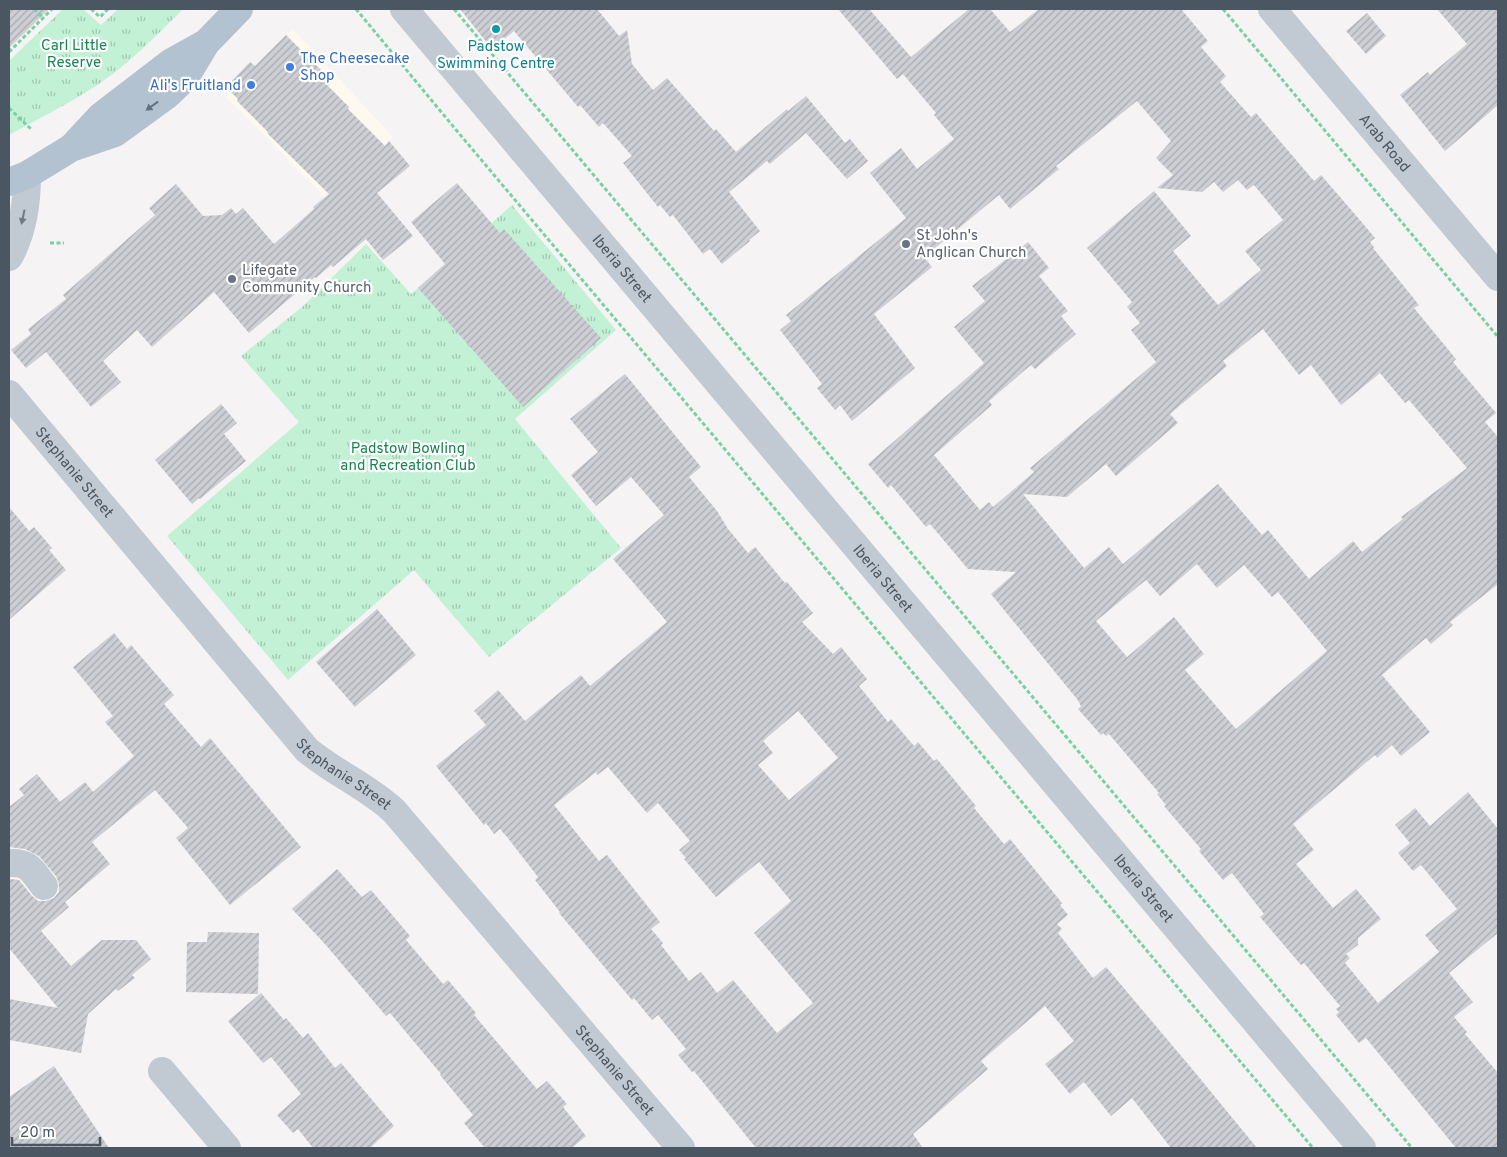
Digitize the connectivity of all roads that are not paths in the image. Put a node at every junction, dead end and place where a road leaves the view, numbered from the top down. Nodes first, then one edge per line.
1 (239, 9) edge
2 (404, 9) edge
3 (1272, 9) edge
4 (18, 179) edge
5 (9, 257) edge
6 (1498, 277) edge
7 (9, 394) edge
8 (9, 863) edge
9 (44, 886) dead end
10 (162, 1071) dead end
11 (227, 1148) edge
12 (681, 1148) edge
13 (1362, 1148) edge

1 - 4 main road
2 - 13 street, Iberia Street
3 - 6 street, Arab Road
4 -> 5 street
7 - 12 street, Stephanie Street
8 - 9 street
10 - 11 street

